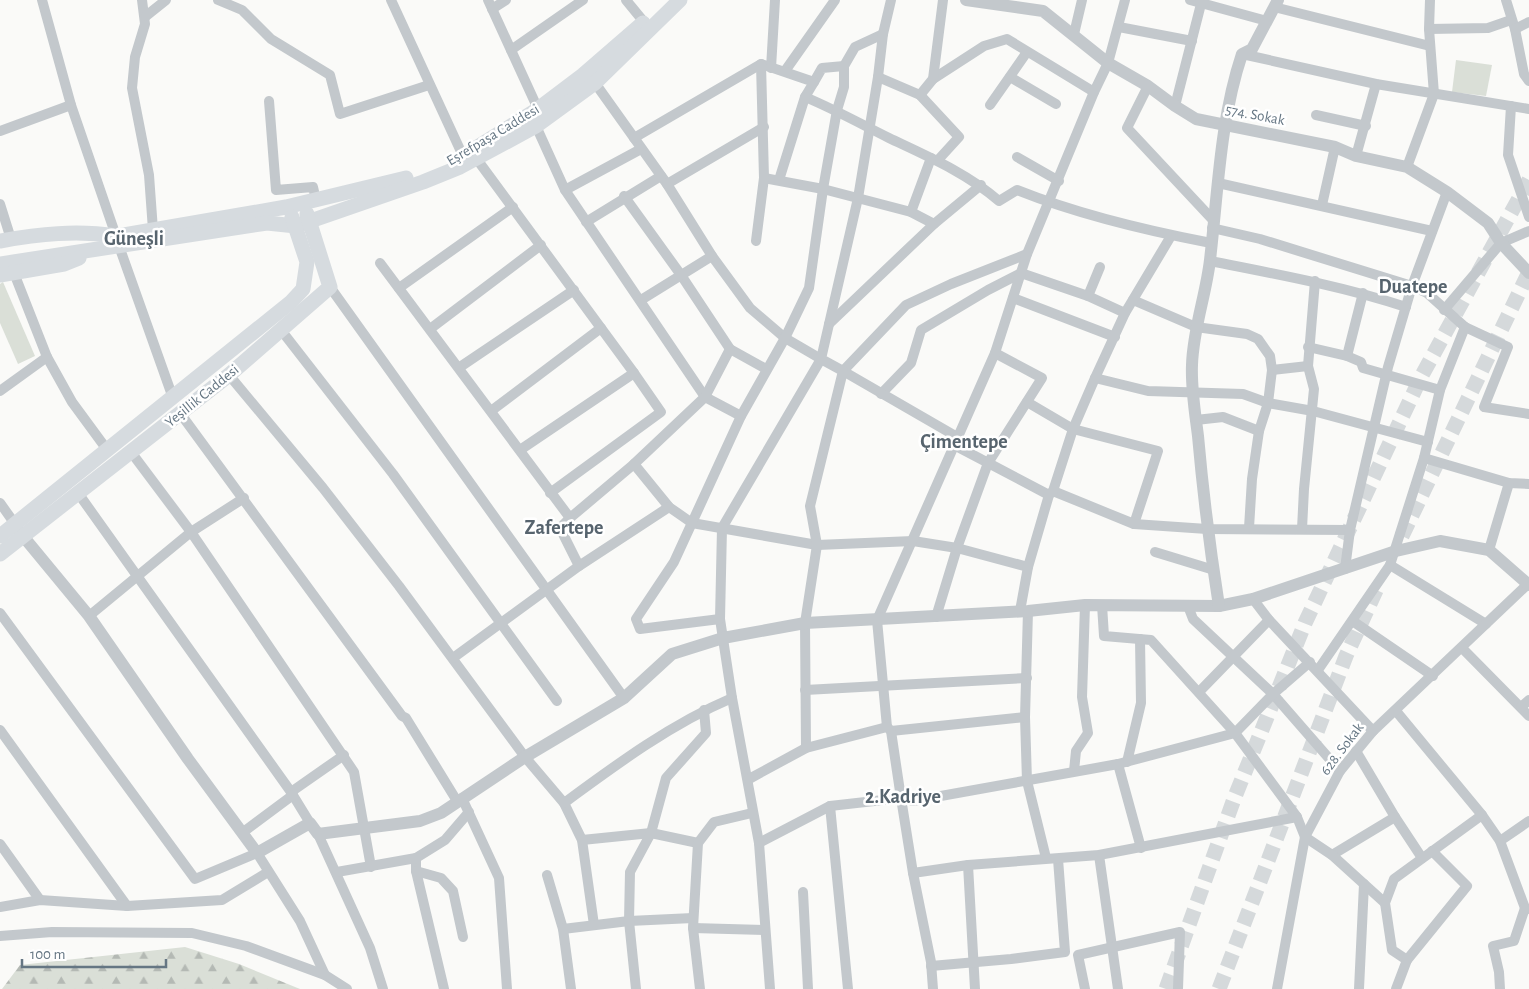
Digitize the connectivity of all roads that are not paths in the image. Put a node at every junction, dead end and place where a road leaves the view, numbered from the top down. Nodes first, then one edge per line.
1 (42, 0) edge
2 (142, 0) edge
3 (166, 0) edge
4 (218, 0) edge
5 (391, 0) edge
6 (506, 0) edge
7 (583, 0) edge
8 (626, 0) edge
9 (667, 0) edge
10 (680, 0) edge
11 (775, 0) edge
12 (835, 0) edge
13 (891, 0) edge
14 (943, 0) edge
15 (966, 0) edge
16 (1082, 0) edge
17 (1125, 0) edge
18 (1190, 0) edge
19 (1430, 0) edge
20 (1506, 0) edge
21 (1201, 4) junction
22 (1276, 4) edge
23 (244, 5) edge
24 (490, 5) edge
25 (1041, 6) edge
26 (146, 16) junction
27 (1267, 21) junction
28 (644, 22) junction
29 (1529, 22) edge
30 (1513, 25) junction
31 (1119, 27) junction
32 (1429, 29) junction
33 (883, 34) junction
34 (1074, 34) junction
35 (1192, 41) junction
36 (1430, 46) junction
37 (511, 50) junction
38 (1026, 52) junction
39 (1242, 54) junction
40 (1108, 63) junction
41 (761, 64) junction
42 (844, 66) junction
43 (771, 68) junction
44 (785, 71) junction
45 (1010, 76) junction
46 (878, 77) junction
47 (933, 79) junction
48 (1529, 81) edge
49 (814, 82) junction
50 (595, 83) junction
51 (1376, 84) junction
52 (429, 86) junction
53 (1148, 86) junction
54 (1094, 92) junction
55 (1434, 94) junction
56 (920, 95) junction
57 (805, 97) junction
58 (269, 101) dead end
59 (1056, 104) dead end
60 (71, 105) junction
61 (990, 105) dead end
62 (1175, 106) junction
63 (1510, 106) junction
64 (538, 109) junction
65 (1529, 109) edge
66 (837, 110) junction
67 (1316, 115) dead end
68 (536, 126) junction
69 (1226, 126) junction
70 (1366, 126) junction
71 (764, 127) junction
72 (869, 128) junction
73 (0, 131) edge
74 (634, 138) junction
75 (1335, 147) junction
76 (640, 148) junction
77 (1356, 156) junction
78 (470, 157) junction
79 (1017, 157) dead end
80 (934, 159) junction
81 (1407, 167) junction
82 (764, 178) junction
83 (664, 180) junction
84 (779, 180) junction
85 (1059, 181) junction
86 (1218, 183) junction
87 (982, 185) junction
88 (823, 189) junction
89 (565, 190) junction
90 (1447, 192) junction
91 (624, 196) junction
92 (858, 198) junction
93 (309, 202) junction
94 (1049, 203) junction
95 (0, 204) edge
96 (1322, 205) junction
97 (286, 207) junction
98 (513, 207) junction
99 (911, 212) junction
100 (1529, 218) edge
101 (586, 222) junction
102 (303, 224) junction
103 (934, 224) junction
104 (1213, 224) junction
105 (153, 230) junction
106 (1432, 230) junction
107 (1529, 231) edge
108 (1171, 236) junction
109 (6, 240) edge
110 (756, 242) dead end
111 (114, 243) junction
112 (1212, 243) junction
113 (1501, 243) junction
114 (541, 245) junction
115 (53, 250) junction
116 (0, 253) edge
117 (1028, 254) junction
118 (712, 256) junction
119 (1210, 261) junction
120 (380, 263) dead end
121 (0, 264) edge
122 (1100, 267) dead end
123 (1022, 273) junction
124 (1529, 273) edge
125 (7, 274) edge
126 (681, 275) junction
127 (1315, 281) junction
128 (1412, 286) junction
129 (330, 287) junction
130 (399, 288) junction
131 (574, 290) junction
132 (1363, 293) junction
133 (1088, 296) junction
134 (1013, 298) junction
135 (641, 300) junction
136 (1133, 300) junction
137 (1406, 306) junction
138 (1444, 310) junction
139 (1126, 313) junction
140 (829, 324) junction
141 (1196, 327) junction
142 (1465, 327) junction
143 (601, 328) junction
144 (430, 329) junction
145 (281, 330) junction
146 (1115, 337) junction
147 (785, 338) junction
148 (1308, 347) junction
149 (730, 348) junction
150 (995, 353) junction
151 (1347, 356) junction
152 (47, 357) junction
153 (821, 359) junction
154 (1308, 366) junction
155 (460, 367) junction
156 (766, 369) junction
157 (1272, 370) junction
158 (843, 371) junction
159 (634, 372) junction
160 (229, 375) junction
161 (1385, 376) junction
162 (1095, 378) junction
163 (1440, 390) junction
164 (0, 392) edge
165 (881, 394) junction
166 (1192, 394) junction
167 (705, 397) junction
168 (173, 398) junction
169 (1027, 402) junction
170 (1268, 403) junction
171 (491, 410) junction
172 (1313, 411) junction
173 (180, 413) junction
174 (1529, 414) edge
175 (741, 416) junction
176 (1196, 420) junction
177 (1073, 428) junction
178 (1375, 428) junction
179 (1259, 431) junction
180 (958, 442) junction
181 (1428, 442) junction
182 (520, 450) junction
183 (108, 451) junction
184 (131, 452) junction
185 (1424, 458) junction
186 (988, 463) junction
187 (634, 464) junction
188 (1509, 483) junction
189 (1529, 484) edge
190 (78, 493) junction
191 (550, 493) junction
192 (1051, 493) junction
193 (244, 498) junction
194 (0, 503) edge
195 (670, 507) junction
196 (570, 518) junction
197 (692, 524) junction
198 (1134, 524) junction
199 (722, 528) junction
200 (1250, 528) junction
201 (1302, 529) junction
202 (1207, 530) junction
203 (1350, 530) junction
204 (19, 531) junction
205 (191, 532) junction
206 (0, 536) edge
207 (913, 541) junction
208 (817, 545) junction
209 (957, 548) junction
210 (1489, 550) junction
211 (1396, 551) junction
212 (1156, 552) dead end
213 (0, 554) edge
214 (1390, 565) junction
215 (579, 566) junction
216 (1028, 567) junction
217 (1345, 569) junction
218 (1214, 570) junction
219 (138, 576) junction
220 (1529, 584) edge
221 (547, 590) junction
222 (1253, 599) junction
223 (1085, 605) junction
224 (1102, 605) junction
225 (1188, 606) junction
226 (1220, 606) junction
227 (1024, 611) junction
228 (0, 613) edge
229 (89, 616) junction
230 (936, 617) junction
231 (720, 619) junction
232 (877, 620) junction
233 (1269, 620) junction
234 (1354, 622) junction
235 (805, 623) junction
236 (502, 624) junction
237 (1486, 624) junction
238 (723, 638) junction
239 (1140, 639) junction
240 (1462, 648) junction
241 (1234, 657) junction
242 (453, 658) junction
243 (1310, 662) junction
244 (1318, 670) junction
245 (1433, 676) junction
246 (1027, 678) junction
247 (883, 685) junction
248 (805, 690) junction
249 (1199, 692) junction
250 (1273, 694) junction
251 (624, 698) junction
252 (732, 698) junction
253 (1529, 700) edge
254 (557, 702) dead end
255 (1521, 706) junction
256 (704, 710) junction
257 (1396, 711) junction
258 (1529, 716) edge
259 (1025, 717) junction
260 (889, 729) junction
261 (0, 730) edge
262 (1373, 731) junction
263 (1235, 733) junction
264 (806, 748) junction
265 (1356, 751) junction
266 (344, 755) junction
267 (525, 757) junction
268 (1122, 763) junction
269 (1074, 771) junction
270 (1340, 771) junction
271 (749, 779) junction
272 (1027, 780) junction
273 (292, 794) junction
274 (901, 798) junction
275 (460, 799) junction
276 (564, 803) junction
277 (830, 806) junction
278 (469, 812) junction
279 (752, 813) junction
280 (1482, 815) junction
281 (1297, 817) junction
282 (1395, 817) junction
283 (1529, 822) edge
284 (310, 823) junction
285 (365, 827) junction
286 (651, 832) junction
287 (242, 833) junction
288 (318, 834) junction
289 (1305, 837) junction
290 (582, 840) junction
291 (1500, 841) junction
292 (698, 843) junction
293 (759, 843) junction
294 (0, 844) edge
295 (1141, 848) junction
296 (1432, 851) junction
297 (257, 853) junction
298 (1098, 855) junction
299 (1332, 856) junction
300 (416, 858) junction
301 (1046, 858) junction
302 (1422, 858) junction
303 (1058, 859) junction
304 (968, 865) junction
305 (371, 867) junction
306 (416, 871) junction
307 (268, 872) junction
308 (337, 872) junction
309 (913, 873) junction
310 (547, 874) dead end
311 (1364, 884) junction
312 (803, 892) dead end
313 (40, 900) junction
314 (1385, 903) junction
315 (127, 906) junction
316 (0, 907) edge
317 (1527, 909) edge
318 (629, 921) junction
319 (693, 923) junction
320 (594, 926) junction
321 (563, 929) junction
322 (764, 930) junction
323 (0, 936) edge
324 (463, 937) dead end
325 (1112, 948) junction
326 (1065, 952) junction
327 (1078, 955) junction
328 (1407, 960) junction
329 (972, 962) junction
330 (931, 966) junction
331 (325, 975) junction
332 (347, 989) edge
333 (383, 989) edge
334 (444, 989) edge
335 (507, 989) edge
336 (571, 989) edge
337 (636, 989) edge
338 (700, 989) edge
339 (770, 989) edge
340 (808, 989) edge
341 (848, 989) edge
342 (932, 989) edge
343 (975, 989) edge
344 (1085, 989) edge
345 (1118, 989) edge
346 (1178, 989) edge
347 (1277, 989) edge
348 (1359, 989) edge
349 (1396, 989) edge
350 (1500, 989) edge

1 - 60 street
2 - 26 street
3 - 26 street
4 - 23 street
5 - 52 street
6 - 24 street
7 - 37 street
8 - 28 street
9 - 28 main road, Eşrefpaşa Caddesi
10 - 50 main road, Eşrefpaşa Caddesi
11 - 43 street
12 - 44 street
13 - 33 street
14 - 47 street
15 - 25 street, 574. Sokak
16 - 34 street
17 - 31 street
18 - 21 street
19 - 32 street
20 - 30 street
21 - 27 street
21 - 35 street
22 - 27 street
22 - 36 street
23 - 52 street
24 - 37 street
25 - 34 street, 574. Sokak
26 - 105 street
27 - 39 street
28 - 64 main road, Eşrefpaşa Caddesi
29 - 30 street
30 - 32 street
30 - 48 street
31 - 35 street
31 - 40 street
32 - 36 street
33 - 42 street
33 - 46 street
34 - 40 street, 574. Sokak
35 - 62 street
36 - 55 street
37 - 64 street
38 - 45 street
38 - 47 street
38 - 54 street
39 - 51 street
39 - 69 street
40 - 53 street, 574. Sokak
40 - 54 street
41 - 43 street
41 - 71 street
41 - 74 street
42 - 49 street
42 - 66 street
43 - 44 street
44 - 49 street
45 - 59 street
45 - 61 street
46 - 56 street
46 - 72 street
47 - 56 street
49 - 57 street
50 - 68 main road, Eşrefpaşa Caddesi
50 - 74 street
51 - 55 street
51 - 70 street
52 - 78 street
53 - 62 street, 574. Sokak
53 - 104 street
54 - 85 street
55 - 63 street
55 - 81 street
56 - 80 street
57 - 66 street
57 - 84 street
58 - 93 street
60 - 73 street
60 - 111 street
62 - 69 street, 574. Sokak
63 - 65 street
63 - 100 street
64 - 78 main road, Eşrefpaşa Caddesi
66 - 72 street
66 - 88 street
67 - 70 street
68 - 78 main road, Eşrefpaşa Caddesi
68 - 89 street
69 - 75 street, 574. Sokak
69 - 86 street
70 - 77 street
71 - 82 street
71 - 83 street
72 - 80 street
72 - 92 street
74 - 76 street
75 - 77 street, 574. Sokak
75 - 96 street
76 - 83 street
76 - 89 street
77 - 81 street, 574. Sokak
78 - 93 main road, Eşrefpaşa Caddesi
78 - 98 street
78 - 102 main road, Eşrefpaşa Caddesi
79 - 85 street
80 - 87 street
80 - 99 street
81 - 90 street, 574. Sokak
82 - 84 street
82 - 110 street
83 - 91 street
83 - 118 street
84 - 88 street
85 - 94 street
86 - 96 street
86 - 104 street
87 - 94 street
87 - 103 street
88 - 92 street
88 - 147 street
89 - 101 street
90 - 106 street
90 - 113 street, 574. Sokak
91 - 101 street
91 - 126 street
92 - 99 street
92 - 140 street
93 - 97 main road, Eşrefpaşa Caddesi
93 - 102 main road, Yeşillik Caddesi
94 - 108 street
94 - 117 street
95 - 109 street
96 - 106 street
97 - 102 main road, Yeşillik Caddesi
97 - 105 main road, Eşrefpaşa Caddesi
98 - 114 street
98 - 130 street
99 - 103 street
101 - 135 street
102 - 111 main road
102 - 129 main road, Yeşillik Caddesi
102 - 168 main road, Yeşillik Caddesi
103 - 140 street
104 - 112 street
104 - 128 street
105 - 111 main road, Eşrefpaşa Caddesi
106 - 128 street
107 - 113 street
108 - 112 street
108 - 136 street
109 - 111 main road
111 - 115 main road
111 - 125 main road
111 - 168 street
112 - 119 street
113 - 124 street, 574. Sokak
113 - 138 street
114 - 131 street
114 - 144 street
115 - 116 main road
115 - 121 main road
117 - 123 street
117 - 158 street
118 - 126 street
118 - 147 street
119 - 127 street
119 - 141 street
120 - 130 street
122 - 133 street
123 - 133 street
123 - 134 street
123 - 165 street
125 - 152 street
126 - 135 street
126 - 149 street
127 - 132 street
127 - 148 street
128 - 137 street
128 - 138 street
129 - 145 main road, Yeşillik Caddesi
129 - 221 street
130 - 144 street
131 - 143 street
131 - 155 street
132 - 137 street
132 - 151 street
133 - 139 street
134 - 146 street
134 - 150 street
135 - 167 street
136 - 139 street
136 - 141 street
137 - 161 street
138 - 142 street
139 - 146 street
140 - 153 street
141 - 157 street
141 - 166 street
142 - 163 street
142 - 174 street
143 - 159 street
143 - 171 street
144 - 155 street
145 - 160 main road, Yeşillik Caddesi
145 - 236 street
146 - 162 street
147 - 153 street
147 - 156 street
148 - 151 street
148 - 154 street
149 - 156 street
149 - 167 street
150 - 169 street
150 - 180 street
151 - 161 street
152 - 164 street
152 - 183 street
153 - 158 street
153 - 199 street
154 - 157 street
154 - 172 street
155 - 171 street
156 - 175 street
157 - 170 street
158 - 165 street
158 - 208 street
159 - 182 street
159 - 191 street
160 - 173 main road, Yeşillik Caddesi
160 - 242 street
161 - 163 street
161 - 178 street
162 - 166 street
162 - 177 street
163 - 181 street
165 - 180 street
166 - 170 street
166 - 176 street
167 - 175 street
167 - 187 street
168 - 183 main road, Yeşillik Caddesi
169 - 177 street
169 - 186 street
170 - 172 street
170 - 179 street
171 - 182 street
172 - 178 street
172 - 201 street
173 - 184 main road, Yeşillik Caddesi
173 - 193 street
175 - 197 street
176 - 179 street
176 - 202 street
177 - 192 street
177 - 198 street
178 - 181 street
178 - 203 street
179 - 200 street
180 - 186 street
180 - 207 street
181 - 185 street
182 - 191 street
183 - 204 main road, Yeşillik Caddesi
184 - 190 main road, Yeşillik Caddesi
184 - 205 street
185 - 188 street
185 - 211 street
186 - 192 street
186 - 209 street
187 - 195 street
187 - 196 street
188 - 189 street
188 - 210 street
190 - 204 main road, Yeşillik Caddesi
190 - 219 street
191 - 196 street
192 - 198 street
192 - 216 street
193 - 205 street
193 - 275 street
194 - 204 street
195 - 197 street
195 - 215 street
196 - 215 street
197 - 199 street
197 - 231 street
198 - 202 street
199 - 208 street
199 - 231 street
200 - 201 street
200 - 202 street
201 - 203 street
202 - 218 street
203 - 217 street
204 - 206 main road, Yeşillik Caddesi
204 - 213 main road, Yeşillik Caddesi
204 - 229 street
205 - 219 street
205 - 266 street
207 - 208 street
207 - 209 street
207 - 232 street
208 - 235 street
209 - 216 street
209 - 230 street
210 - 211 street
210 - 220 street
211 - 214 street
211 - 217 street
212 - 218 street
214 - 234 street
214 - 237 street
215 - 221 street
216 - 227 street
217 - 222 street
218 - 226 street
219 - 229 street
219 - 273 street
220 - 237 street, 628. Sokak
221 - 236 street
221 - 251 street
222 - 226 street
222 - 233 street
223 - 224 street
223 - 227 street
223 - 269 street
224 - 225 street
224 - 239 street
225 - 226 street
225 - 241 street
227 - 230 street
227 - 246 street
228 - 297 street
229 - 287 street
230 - 232 street
231 - 238 street
232 - 235 street
232 - 247 street
233 - 241 street
233 - 243 street
234 - 244 street
234 - 245 street
235 - 238 street
235 - 248 street
236 - 242 street
236 - 254 street
237 - 240 street, 628. Sokak
238 - 251 street
238 - 252 street
239 - 249 street
239 - 268 street
240 - 245 street, 628. Sokak
240 - 255 street
241 - 249 street
241 - 250 street
242 - 267 street
243 - 244 street
243 - 250 street
244 - 262 street
245 - 257 street, 628. Sokak
246 - 247 street
246 - 259 street
247 - 248 street
247 - 260 street
248 - 264 street
249 - 263 street
250 - 263 street
250 - 270 street
251 - 267 street
252 - 256 street
252 - 271 street
253 - 255 street
255 - 258 street
256 - 276 street
256 - 286 street
257 - 262 street, 628. Sokak
257 - 280 street
259 - 260 street
259 - 272 street
260 - 264 street
260 - 274 street
261 - 315 street
262 - 265 street, 628. Sokak
263 - 268 street
263 - 281 street
264 - 271 street
265 - 270 street, 628. Sokak
265 - 282 street
266 - 273 street
266 - 285 street
267 - 275 street
267 - 276 street
268 - 269 street
268 - 295 street
269 - 272 street
270 - 289 street, 628. Sokak
271 - 279 street
272 - 274 street
272 - 301 street
273 - 284 street
273 - 287 street
274 - 277 street
274 - 309 street
275 - 278 street
275 - 285 street
276 - 290 street
277 - 293 street
277 - 341 street
278 - 300 street
278 - 335 street
279 - 292 street
279 - 293 street
280 - 291 street
280 - 296 street
281 - 289 street
281 - 295 street
282 - 299 street
282 - 302 street
283 - 291 street
284 - 288 street
284 - 297 street
285 - 288 street
285 - 305 street
286 - 290 street
286 - 292 street
286 - 318 street
287 - 297 street
288 - 308 street
289 - 299 street
289 - 347 street, 628. Sokak
290 - 320 street
291 - 317 street
292 - 319 street
293 - 322 street
294 - 313 street
295 - 298 street
296 - 302 street
296 - 328 street
297 - 307 street
298 - 303 street
298 - 325 street
299 - 311 street
300 - 305 street
300 - 306 street
301 - 303 street
301 - 304 street
302 - 314 street
303 - 326 street
304 - 309 street
304 - 329 street
305 - 308 street
306 - 324 street
306 - 334 street
307 - 315 street
307 - 331 street
308 - 333 street
309 - 330 street
310 - 321 street
311 - 314 street
311 - 348 street
312 - 340 street
313 - 315 street
313 - 316 street
314 - 328 street
317 - 350 street
318 - 319 street
318 - 320 street
318 - 337 street
319 - 322 street
319 - 338 street
320 - 321 street
321 - 336 street
322 - 339 street
323 - 331 street
325 - 327 street
325 - 345 street
325 - 346 street
326 - 327 street
326 - 329 street
327 - 344 street
328 - 349 street
329 - 330 street
329 - 343 street
330 - 342 street
331 - 332 street

